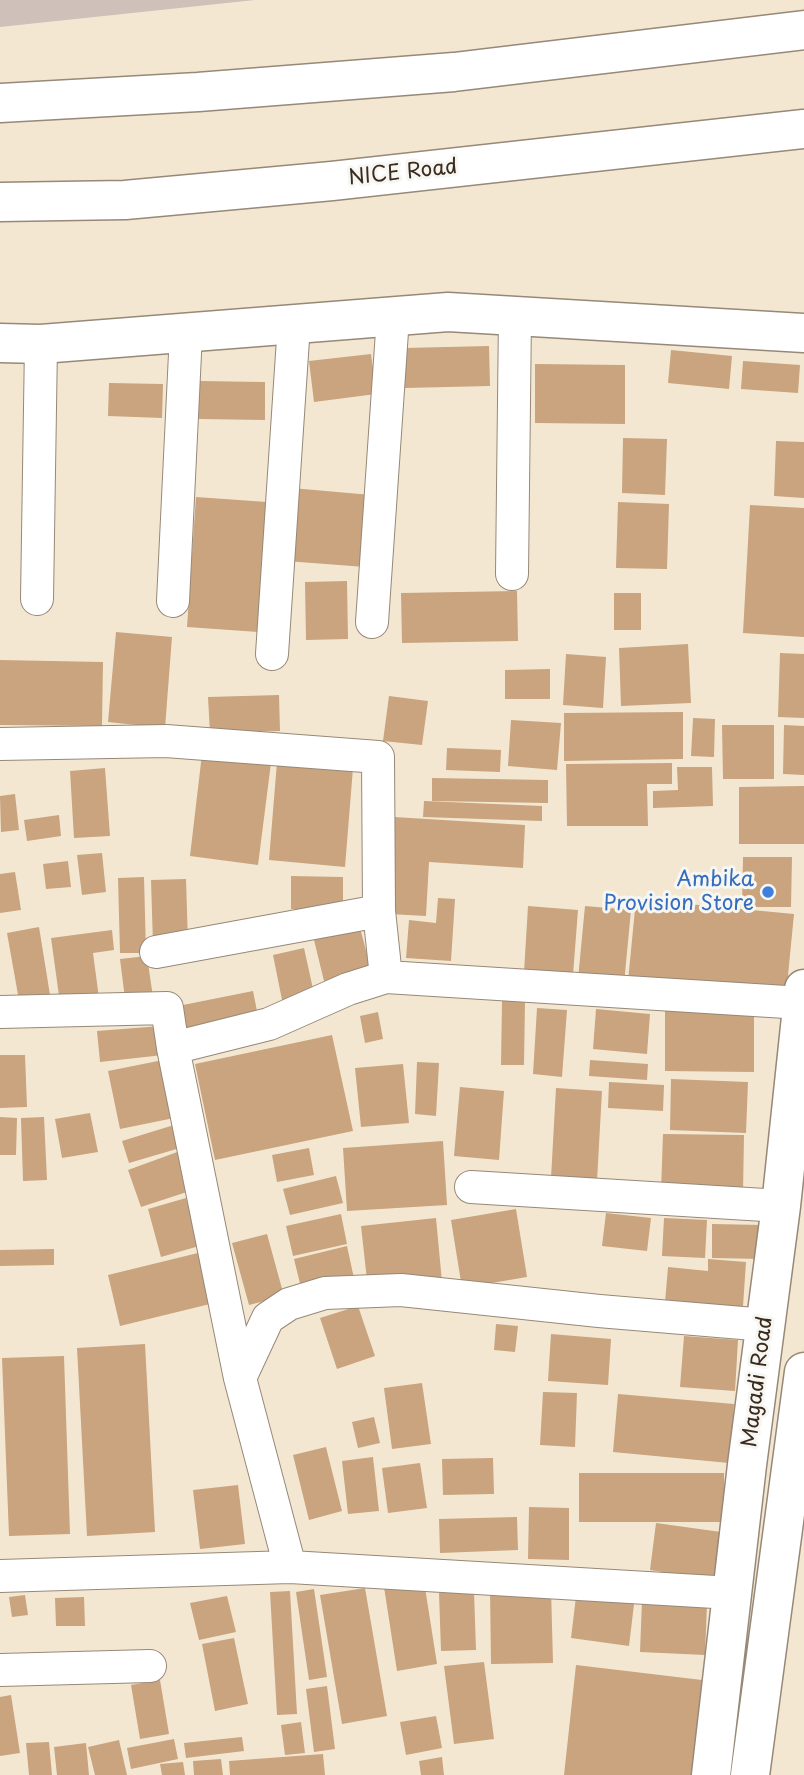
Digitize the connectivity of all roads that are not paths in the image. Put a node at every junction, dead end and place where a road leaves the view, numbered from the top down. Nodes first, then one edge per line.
1 (804, 30) edge
2 (0, 103) edge
3 (804, 129) edge
4 (0, 202) edge
5 (515, 315) junction
6 (393, 317) junction
7 (293, 324) junction
8 (186, 333) junction
9 (804, 333) edge
10 (0, 343) edge
11 (41, 344) junction
12 (512, 574) dead end
13 (37, 599) dead end
14 (173, 601) dead end
15 (372, 622) dead end
16 (272, 654) dead end
17 (0, 744) edge
18 (379, 911) junction
19 (156, 952) dead end
20 (386, 978) junction
21 (803, 996) edge
22 (0, 1012) edge
23 (173, 1048) junction
24 (471, 1187) dead end
25 (781, 1206) junction
26 (765, 1325) junction
27 (804, 1372) edge
28 (240, 1378) junction
29 (793, 1534) edge
30 (290, 1567) junction
31 (0, 1576) edge
32 (732, 1593) junction
33 (150, 1666) dead end
34 (0, 1670) edge
35 (711, 1775) edge
36 (750, 1775) edge

1 - 2 main road
3 - 4 main road, NICE Road
5 - 6 main road
5 - 9 main road
5 - 12 street
6 - 7 main road
6 - 15 street
7 - 8 main road
7 - 16 street
8 - 11 main road
8 - 14 street
10 - 11 main road
11 - 13 street
17 - 18 street
18 - 19 street
18 - 20 street
20 - 21 street
20 - 23 street
21 - 25 main road, Magadi Road
22 - 23 street
23 - 28 street
24 - 25 street
25 - 26 main road, Magadi Road
26 - 28 street
26 - 32 main road, Magadi Road
27 - 29 main road, Magadi Road
28 - 30 street
29 - 36 main road, Magadi Road
30 - 31 street
30 - 32 street
32 - 35 main road, Magadi Road
33 - 34 street

